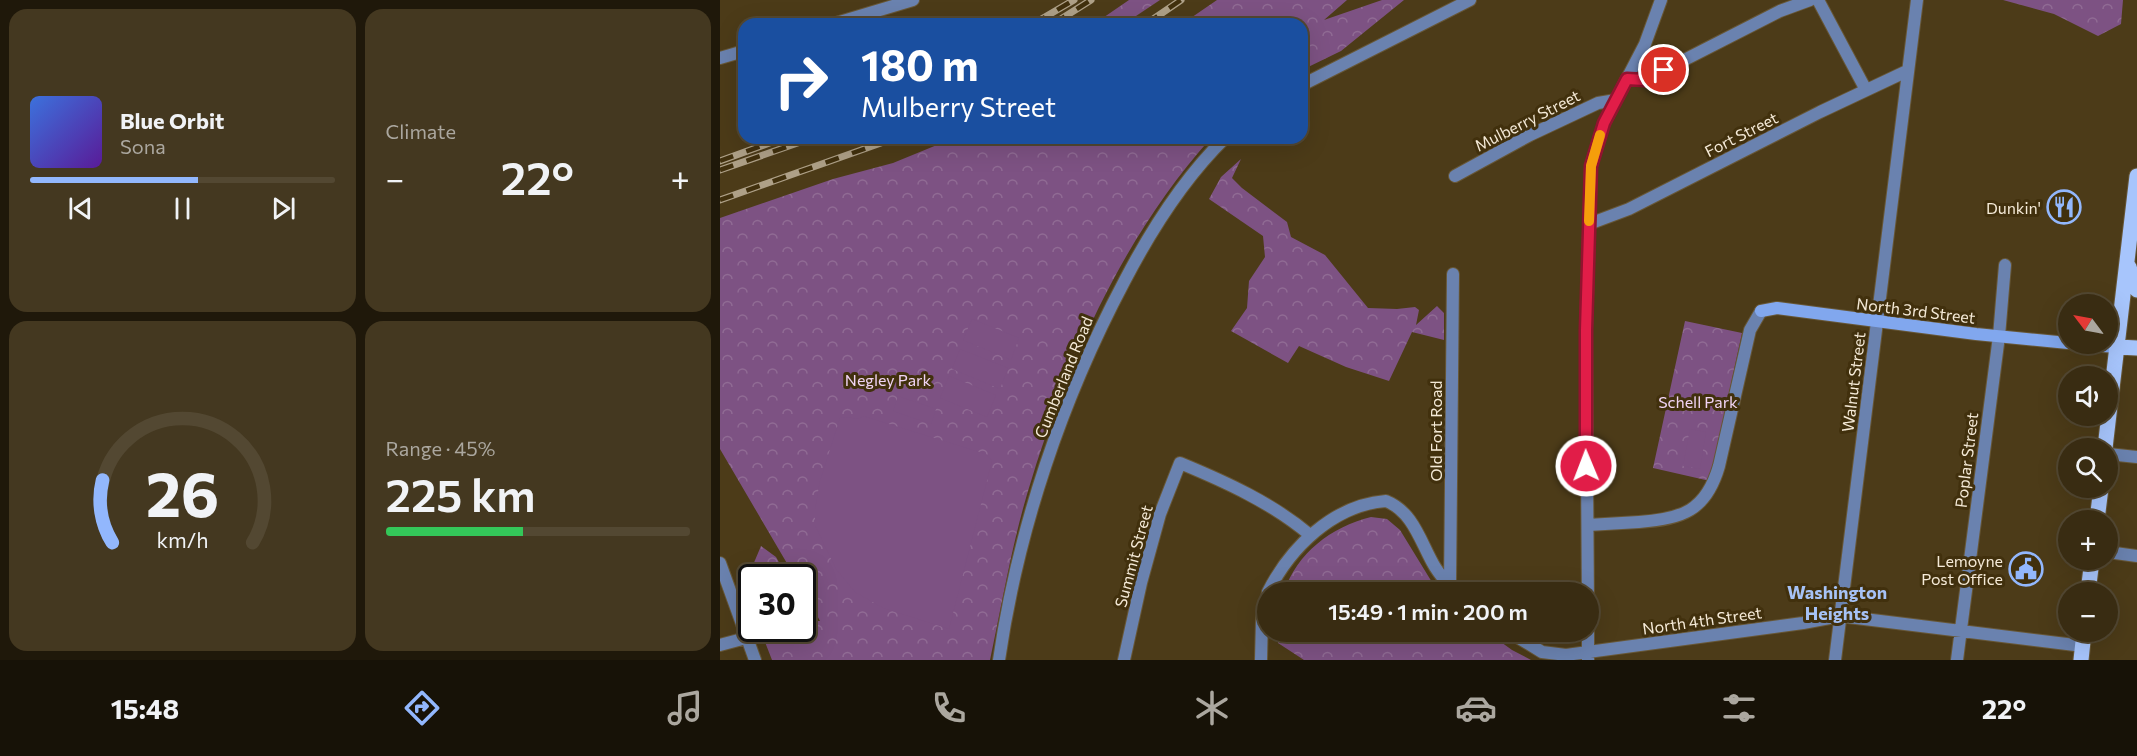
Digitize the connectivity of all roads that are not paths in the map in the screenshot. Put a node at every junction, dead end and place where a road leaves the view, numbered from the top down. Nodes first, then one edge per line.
1 (913, 0) edge
2 (1470, 0) edge
3 (1661, 0) edge
4 (1810, 0) edge
5 (1818, 0) edge
6 (1917, 0) edge
7 (853, 18) edge
8 (738, 53) edge
9 (720, 58) edge
10 (1907, 72) junction
11 (1627, 79) junction
12 (1308, 82) edge
13 (1866, 90) junction
14 (1616, 100) junction
15 (1219, 144) edge
16 (1455, 176) dead end
17 (2137, 176) edge
18 (1589, 224) junction
19 (2127, 262) junction
20 (2005, 265) dead end
21 (1453, 274) dead end
22 (2137, 290) edge
23 (1877, 321) junction
24 (1999, 336) junction
25 (2058, 342) edge
26 (2118, 347) joint
27 (2137, 348) edge
28 (2117, 354) edge
29 (2106, 438) edge
30 (2118, 455) edge
31 (2137, 457) edge
32 (1588, 525) junction
33 (1310, 535) junction
34 (2118, 553) edge
35 (2137, 556) edge
36 (720, 563) edge
37 (1274, 582) edge
38 (1447, 582) edge
39 (1453, 582) edge
40 (1588, 582) edge
41 (738, 612) edge
42 (1840, 616) junction
43 (1961, 631) junction
44 (738, 640) edge
45 (748, 642) edge
46 (1261, 642) edge
47 (1526, 642) edge
48 (720, 645) edge
49 (2082, 646) edge
50 (1588, 656) edge
51 (755, 660) edge
52 (999, 660) edge
53 (1124, 660) edge
54 (1261, 660) edge
55 (1835, 660) edge
56 (1957, 660) edge

1 - 7 street
2 - 12 street
3 - 11 street
4 - 11 street
5 - 13 street
6 - 10 street, Walnut Street
8 - 9 street
10 - 13 street, Fort Street
10 - 23 street, Walnut Street
11 - 14 street
13 - 18 street, Fort Street
14 - 16 street, Mulberry Street
14 - 18 street
15 - 52 street, Cumberland Road
17 - 19 main road
18 - 32 street
19 - 22 main road
19 - 26 main road
20 - 24 street, Poplar Street
21 - 39 street, Old Fort Road
23 - 24 street, North 3rd Street
23 - 32 street, North 3rd Street
23 - 42 street, Walnut Street
24 - 25 street, North 3rd Street
24 - 43 street, Poplar Street
26 - 27 main road
28 - 29 main road
30 - 31 street
32 - 40 street
33 - 37 street
33 - 38 street
33 - 53 street, Summit Street
34 - 35 street
36 - 41 street
42 - 43 street, North 4th Street
42 - 50 street, North 4th Street
42 - 55 street, Walnut Street
43 - 49 street, North 4th Street
43 - 56 street, Poplar Street
44 - 48 street
45 - 51 street
46 - 54 street
47 - 50 street, North 4th Street

